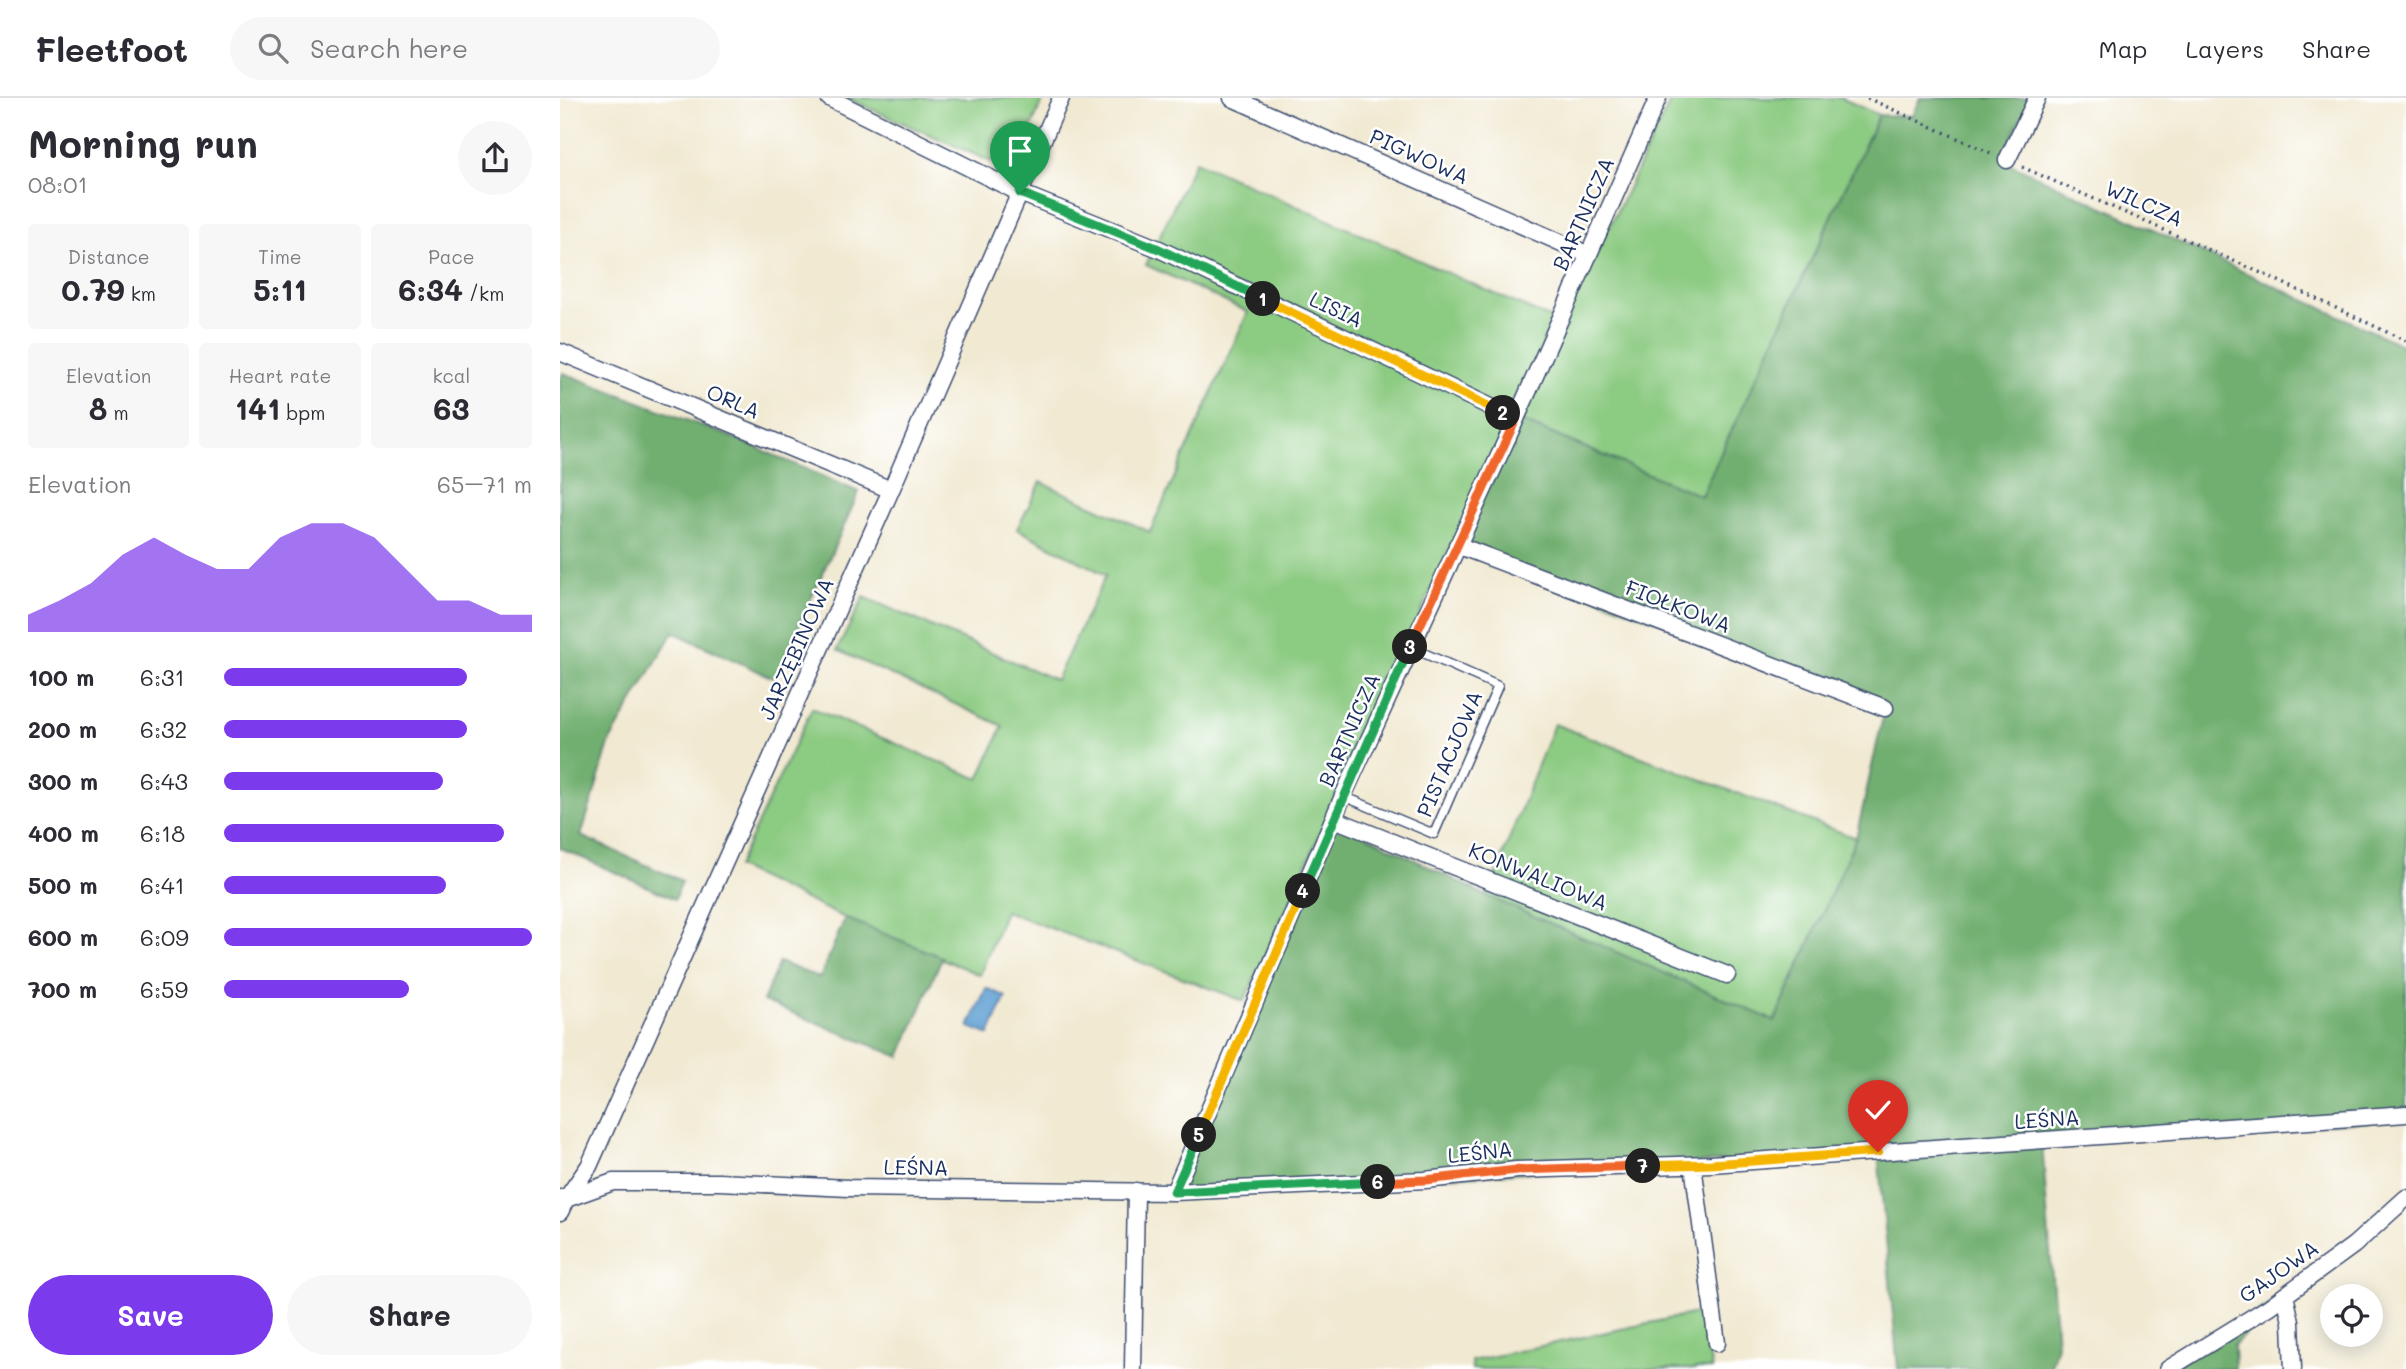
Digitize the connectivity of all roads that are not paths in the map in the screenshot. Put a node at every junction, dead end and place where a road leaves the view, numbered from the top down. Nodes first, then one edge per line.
1 (829, 98) edge
2 (1061, 98) edge
3 (1232, 98) edge
4 (1658, 98) edge
5 (2037, 98) edge
6 (2007, 160) road end
7 (1020, 193) junction
8 (1589, 255) junction
9 (560, 352) edge
10 (1516, 419) junction
11 (891, 490) junction
12 (1457, 545) junction
13 (1410, 647) junction
14 (1885, 708) dead end
15 (1343, 796) junction
16 (1334, 819) junction
17 (1727, 975) dead end
18 (2406, 1114) edge
19 (1693, 1165) junction
20 (1136, 1191) junction
21 (1174, 1192) junction
22 (2406, 1198) edge
23 (562, 1203) edge
24 (2285, 1295) junction
25 (1717, 1343) dead end
26 (1133, 1369) edge
27 (2168, 1369) edge
28 (2293, 1369) edge

1 - 7 street, LISIA
2 - 7 street, JARZĘBINOWA
3 - 8 street, PIGWOWA
4 - 8 street, BARTNICZA
5 - 6 street
7 - 10 street, LISIA
7 - 11 street, JARZĘBINOWA
8 - 10 street, BARTNICZA
9 - 11 street, ORLA
10 - 12 street, BARTNICZA
11 - 23 street, JARZĘBINOWA
12 - 13 street, BARTNICZA
12 - 14 street, FIOŁKOWA
13 - 15 street, BARTNICZA
13 - 15 lane, PISTACJOWA
15 - 16 street, BARTNICZA
16 - 17 street, KONWALIOWA
16 - 21 street, BARTNICZA
18 - 19 street, LEŚNA
19 - 21 street, LEŚNA
19 - 25 street
20 - 21 street, LEŚNA
20 - 23 street, LEŚNA
20 - 26 street
22 - 24 street, GAJOWA
24 - 27 street, GAJOWA
24 - 28 street

